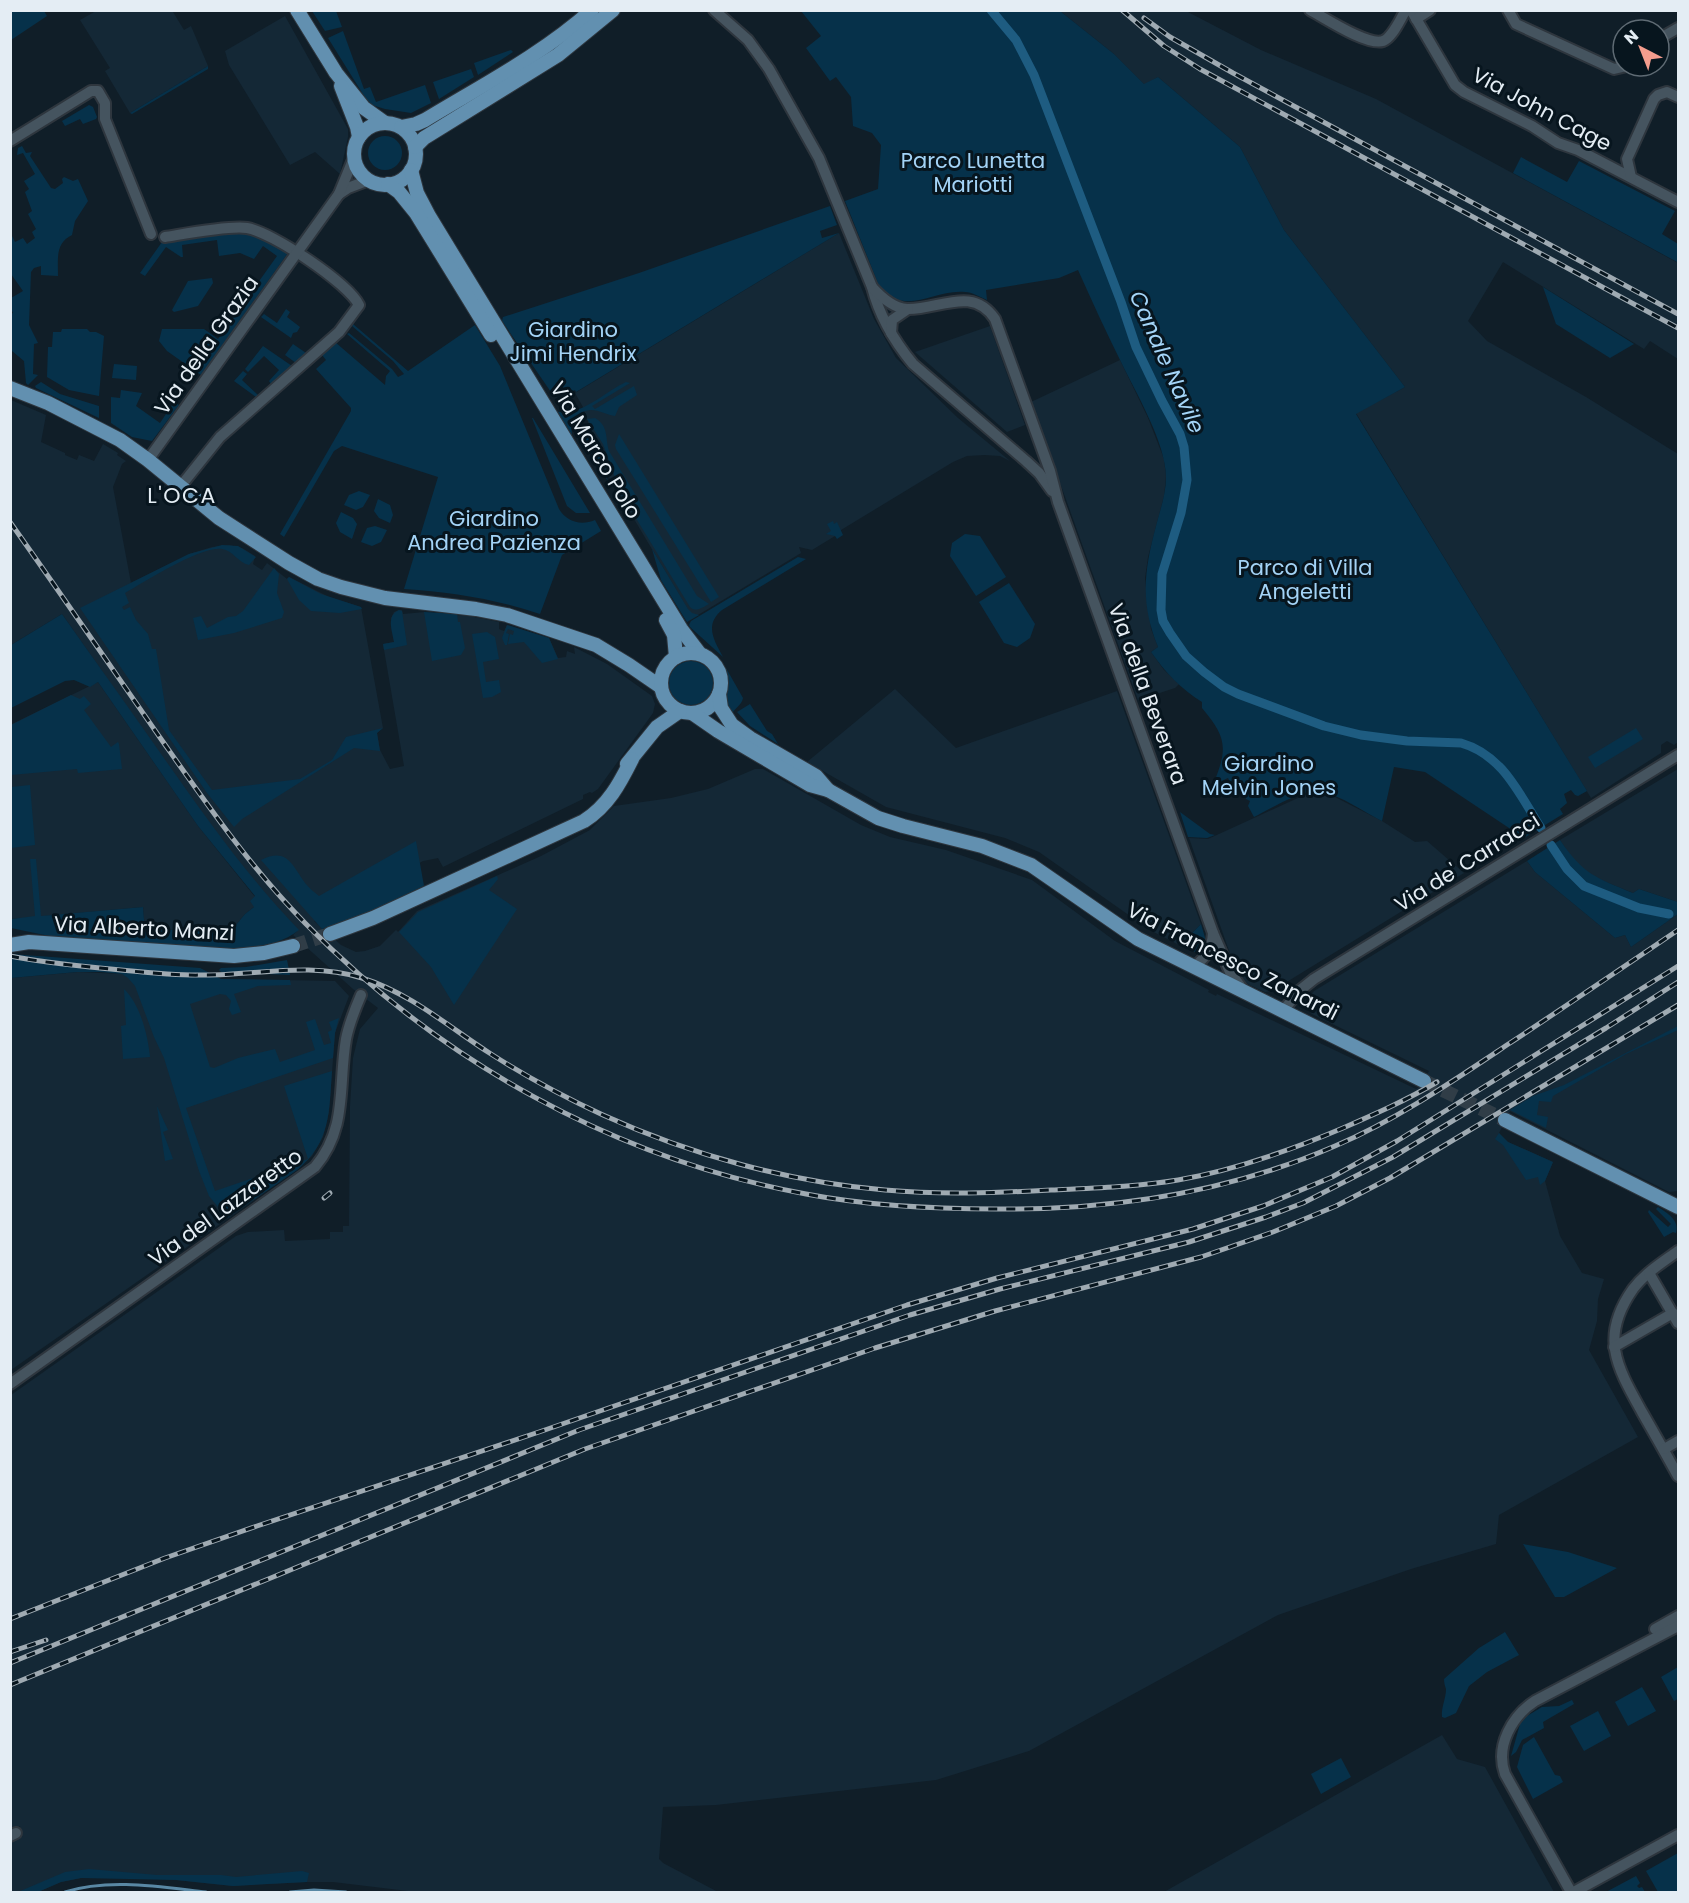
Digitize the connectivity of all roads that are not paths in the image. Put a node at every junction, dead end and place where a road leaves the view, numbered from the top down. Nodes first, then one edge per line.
1 (297, 10) edge
2 (592, 10) edge
3 (613, 10) edge
4 (714, 10) edge
5 (1310, 10) edge
6 (1406, 10) edge
7 (1430, 10) edge
8 (1508, 10) edge
9 (1414, 15) edge
10 (1611, 68) edge
11 (336, 73) junction
12 (1678, 97) edge
13 (386, 123) junction
14 (400, 127) junction
15 (359, 138) junction
16 (10, 141) edge
17 (415, 147) junction
18 (355, 155) junction
19 (411, 170) junction
20 (1631, 177) junction
21 (369, 180) junction
22 (388, 184) junction
23 (339, 194) junction
24 (1678, 202) edge
25 (151, 234) dead end
26 (165, 237) dead end
27 (296, 252) junction
28 (872, 287) junction
29 (908, 309) junction
30 (891, 333) junction
31 (10, 388) edge
32 (1038, 441) junction
33 (1017, 454) junction
34 (148, 460) junction
35 (180, 487) junction
36 (1058, 502) junction
37 (700, 654) junction
38 (671, 661) junction
39 (629, 665) junction
40 (663, 691) junction
41 (719, 694) junction
42 (686, 712) junction
43 (651, 734) junction
44 (1678, 755) edge
45 (828, 790) junction
46 (1213, 933) junction
47 (330, 934) tunnel mouth
48 (10, 936) edge
49 (29, 942) junction
50 (10, 945) edge
51 (293, 946) tunnel mouth
52 (1194, 967) junction
53 (1245, 992) junction
54 (361, 995) dead end
55 (1282, 1011) junction
56 (1424, 1081) tunnel mouth
57 (1505, 1120) tunnel mouth
58 (1656, 1196) junction
59 (1678, 1198) edge
60 (1678, 1207) edge
61 (1678, 1251) edge
62 (1678, 1257) edge
63 (1665, 1261) junction
64 (1649, 1273) junction
65 (1676, 1318) edge
66 (1614, 1347) junction
67 (10, 1384) edge
68 (1678, 1441) edge
69 (1664, 1449) junction
70 (1678, 1476) edge
71 (1678, 1616) edge
72 (1678, 1626) edge
73 (1529, 1821) junction
74 (1678, 1835) edge
75 (1572, 1893) edge

1 - 11 main road
2 - 14 main road
3 - 17 main road
4 - 28 street, Via della Beverara
5 - 6 street
7 - 9 street
8 - 10 street
9 - 20 street, Via John Cage
11 - 13 main road
11 - 15 main road
12 - 20 street
13 - 14 main road
13 - 15 main road
14 - 17 main road
15 - 18 main road
16 - 25 street
17 - 19 main road
18 - 21 main road
18 - 23 street, Via della Grazia
19 - 22 main road
19 - 37 main road, Via Marco Polo
20 - 24 street, Via John Cage
21 - 22 main road
21 - 23 street, Via della Grazia
22 - 38 main road, Via Marco Polo
23 - 27 street, Via della Grazia
26 - 27 street
27 - 34 street, Via della Grazia
27 - 35 street
28 - 29 street
28 - 30 street, Via della Beverara
29 - 30 street
29 - 32 street, Via della Beverara
30 - 33 street, Via della Beverara
31 - 34 main road
32 - 33 street
32 - 36 street, Via della Beverara
33 - 36 street, Via della Beverara
34 - 35 main road
35 - 39 main road
36 - 46 street, Via della Beverara
37 - 38 main road
37 - 41 main road
38 - 39 main road
38 - 40 main road
39 - 40 main road
40 - 42 main road
40 - 43 main road
41 - 42 main road
41 - 45 main road, Via Francesco Zanardi
42 - 43 main road
42 - 45 main road, Via Francesco Zanardi
43 - 47 main road
44 - 55 street, Via de' Carracci
45 - 52 main road, Via Francesco Zanardi
46 - 52 street
46 - 53 street, Via della Beverara
48 - 49 main road, Via Alberto Manzi
49 - 50 main road, Via Alberto Manzi
49 - 51 main road, Via Alberto Manzi
52 - 53 main road, Via Francesco Zanardi
53 - 55 main road, Via Francesco Zanardi
54 - 67 street, Via del Lazzaretto
55 - 56 main road, Via Francesco Zanardi
57 - 58 main road
58 - 59 main road
58 - 60 main road
61 - 63 street
62 - 63 street
63 - 64 street
64 - 65 street
64 - 66 street
65 - 66 street
66 - 69 street
68 - 69 street
69 - 70 street
71 - 73 street
72 - 73 street
73 - 75 street
74 - 75 street

